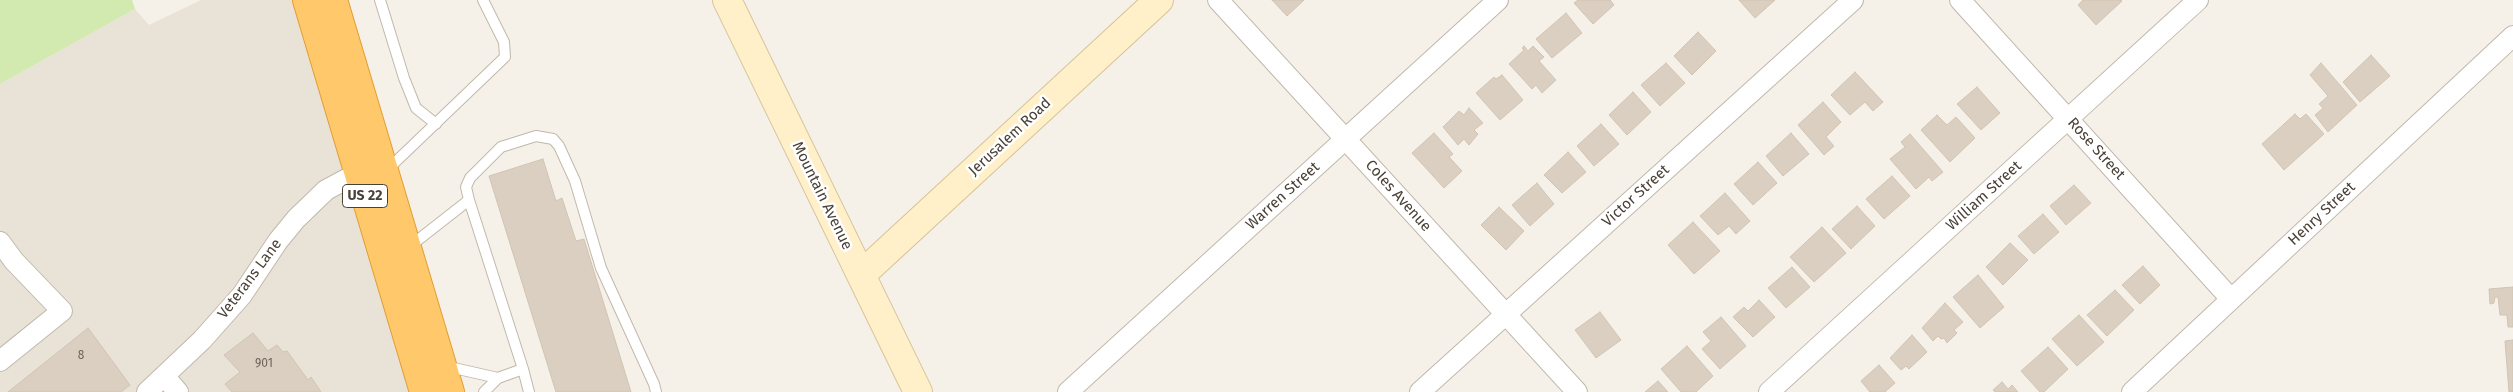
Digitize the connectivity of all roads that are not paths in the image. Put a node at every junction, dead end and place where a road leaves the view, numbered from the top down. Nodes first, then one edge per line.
1 (307, 0) edge
2 (333, 0) edge
3 (380, 0) edge
4 (483, 0) edge
5 (727, 0) edge
6 (1159, 0) edge
7 (1218, 0) edge
8 (1498, 0) edge
9 (1853, 0) edge
10 (1960, 0) edge
11 (2198, 0) edge
12 (2513, 36) edge
13 (2068, 119) junction
14 (436, 124) junction
15 (1345, 139) junction
16 (371, 172) junction
17 (469, 200) junction
18 (0, 242) edge
19 (407, 250) junction
20 (7, 267) edge
21 (860, 275) junction
22 (2231, 299) junction
23 (1506, 314) junction
24 (0, 360) edge
25 (442, 365) junction
26 (523, 369) junction
27 (165, 377) junction
28 (498, 378) junction
29 (2134, 391) edge
30 (147, 392) edge
31 (178, 392) edge
32 (424, 392) edge
33 (450, 392) edge
34 (484, 392) edge
35 (530, 392) edge
36 (656, 392) edge
37 (918, 392) edge
38 (1068, 392) edge
39 (1420, 392) edge
40 (1577, 392) edge
41 (1769, 392) edge

1 - 16 highway, US 22
2 - 16 highway, US 22
3 - 14 lane
4 - 14 lane
5 - 21 street, Mountain Avenue
6 - 21 street, Jerusalem Road
7 - 15 street, Coles Avenue
8 - 15 street, Warren Street
9 - 23 street, Victor Street
10 - 13 street, Rose Street
11 - 13 street, William Street
12 - 22 street, Henry Street
13 - 22 street, Rose Street
13 - 41 street, William Street
14 - 16 lane
15 - 23 street, Coles Avenue
15 - 38 street, Warren Street
16 - 19 highway, US 22
16 - 27 street, Veterans Lane
16 - 32 highway, US 22
17 - 19 lane
17 - 26 lane
17 - 36 lane
18 - 20 street
19 - 25 highway, US 22
20 - 24 street
21 - 37 street, Mountain Avenue
22 - 29 street, Henry Street
23 - 39 street, Victor Street
23 - 40 street, Coles Avenue
25 - 28 lane
25 - 33 highway, US 22
26 - 28 lane
26 - 35 lane
27 - 30 street, Veterans Lane
27 - 31 street
28 - 34 lane

